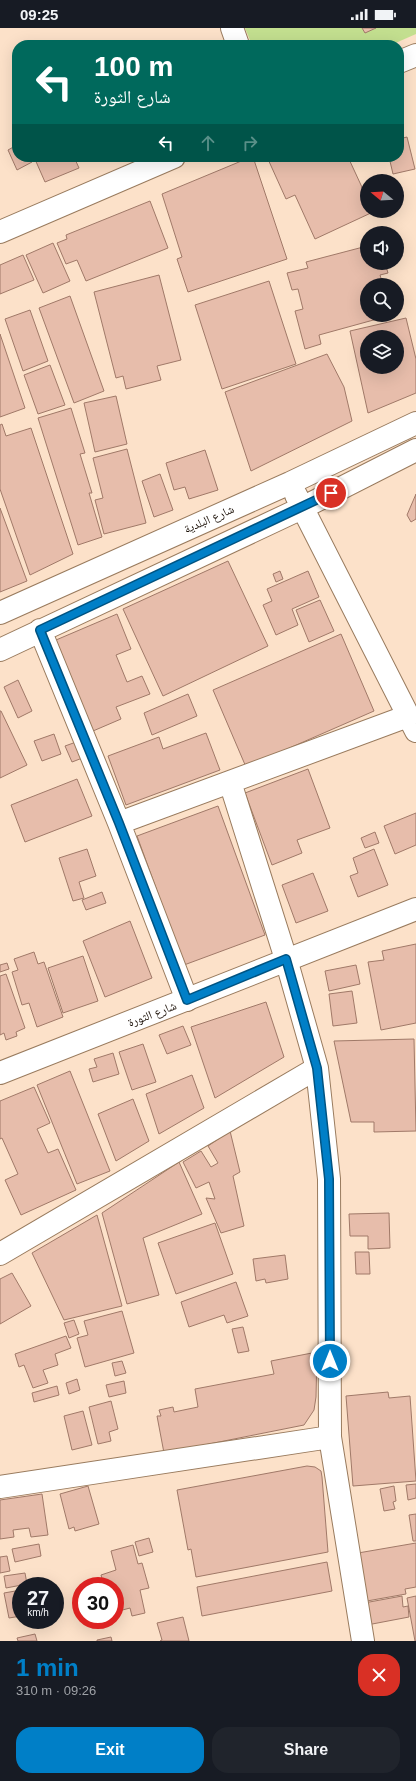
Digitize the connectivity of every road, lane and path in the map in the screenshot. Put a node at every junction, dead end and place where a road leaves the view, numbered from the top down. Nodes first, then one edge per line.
1 (232, 28) edge
2 (236, 40) edge
3 (416, 54) edge
4 (404, 60) edge
5 (162, 162) edge
6 (0, 232) edge
7 (416, 423) edge
8 (416, 450) edge
9 (290, 483) junction
10 (302, 508) junction
11 (0, 613) edge
12 (40, 630) junction
13 (0, 650) edge
14 (412, 723) edge
15 (230, 782) junction
16 (119, 823) junction
17 (416, 909) edge
18 (286, 959) junction
19 (187, 1000) junction
20 (317, 1068) junction
21 (0, 1073) edge
22 (0, 1254) edge
23 (330, 1437) junction
24 (0, 1487) edge
25 (363, 1641) edge

1 - 2 street
3 - 4 street
5 - 6 street
7 - 9 street, شارع البلدية
8 - 10 street
9 - 10 street
9 - 11 street, شارع البلدية
10 - 12 street
10 - 14 street
12 - 13 street
12 - 16 street
14 - 15 street
15 - 16 street
15 - 18 street
16 - 19 street
17 - 18 street, شارع الثورة
18 - 19 street, شارع الثورة
18 - 20 street
19 - 21 street, شارع الثورة
20 - 22 street
20 - 23 street
23 - 24 street
23 - 25 street

